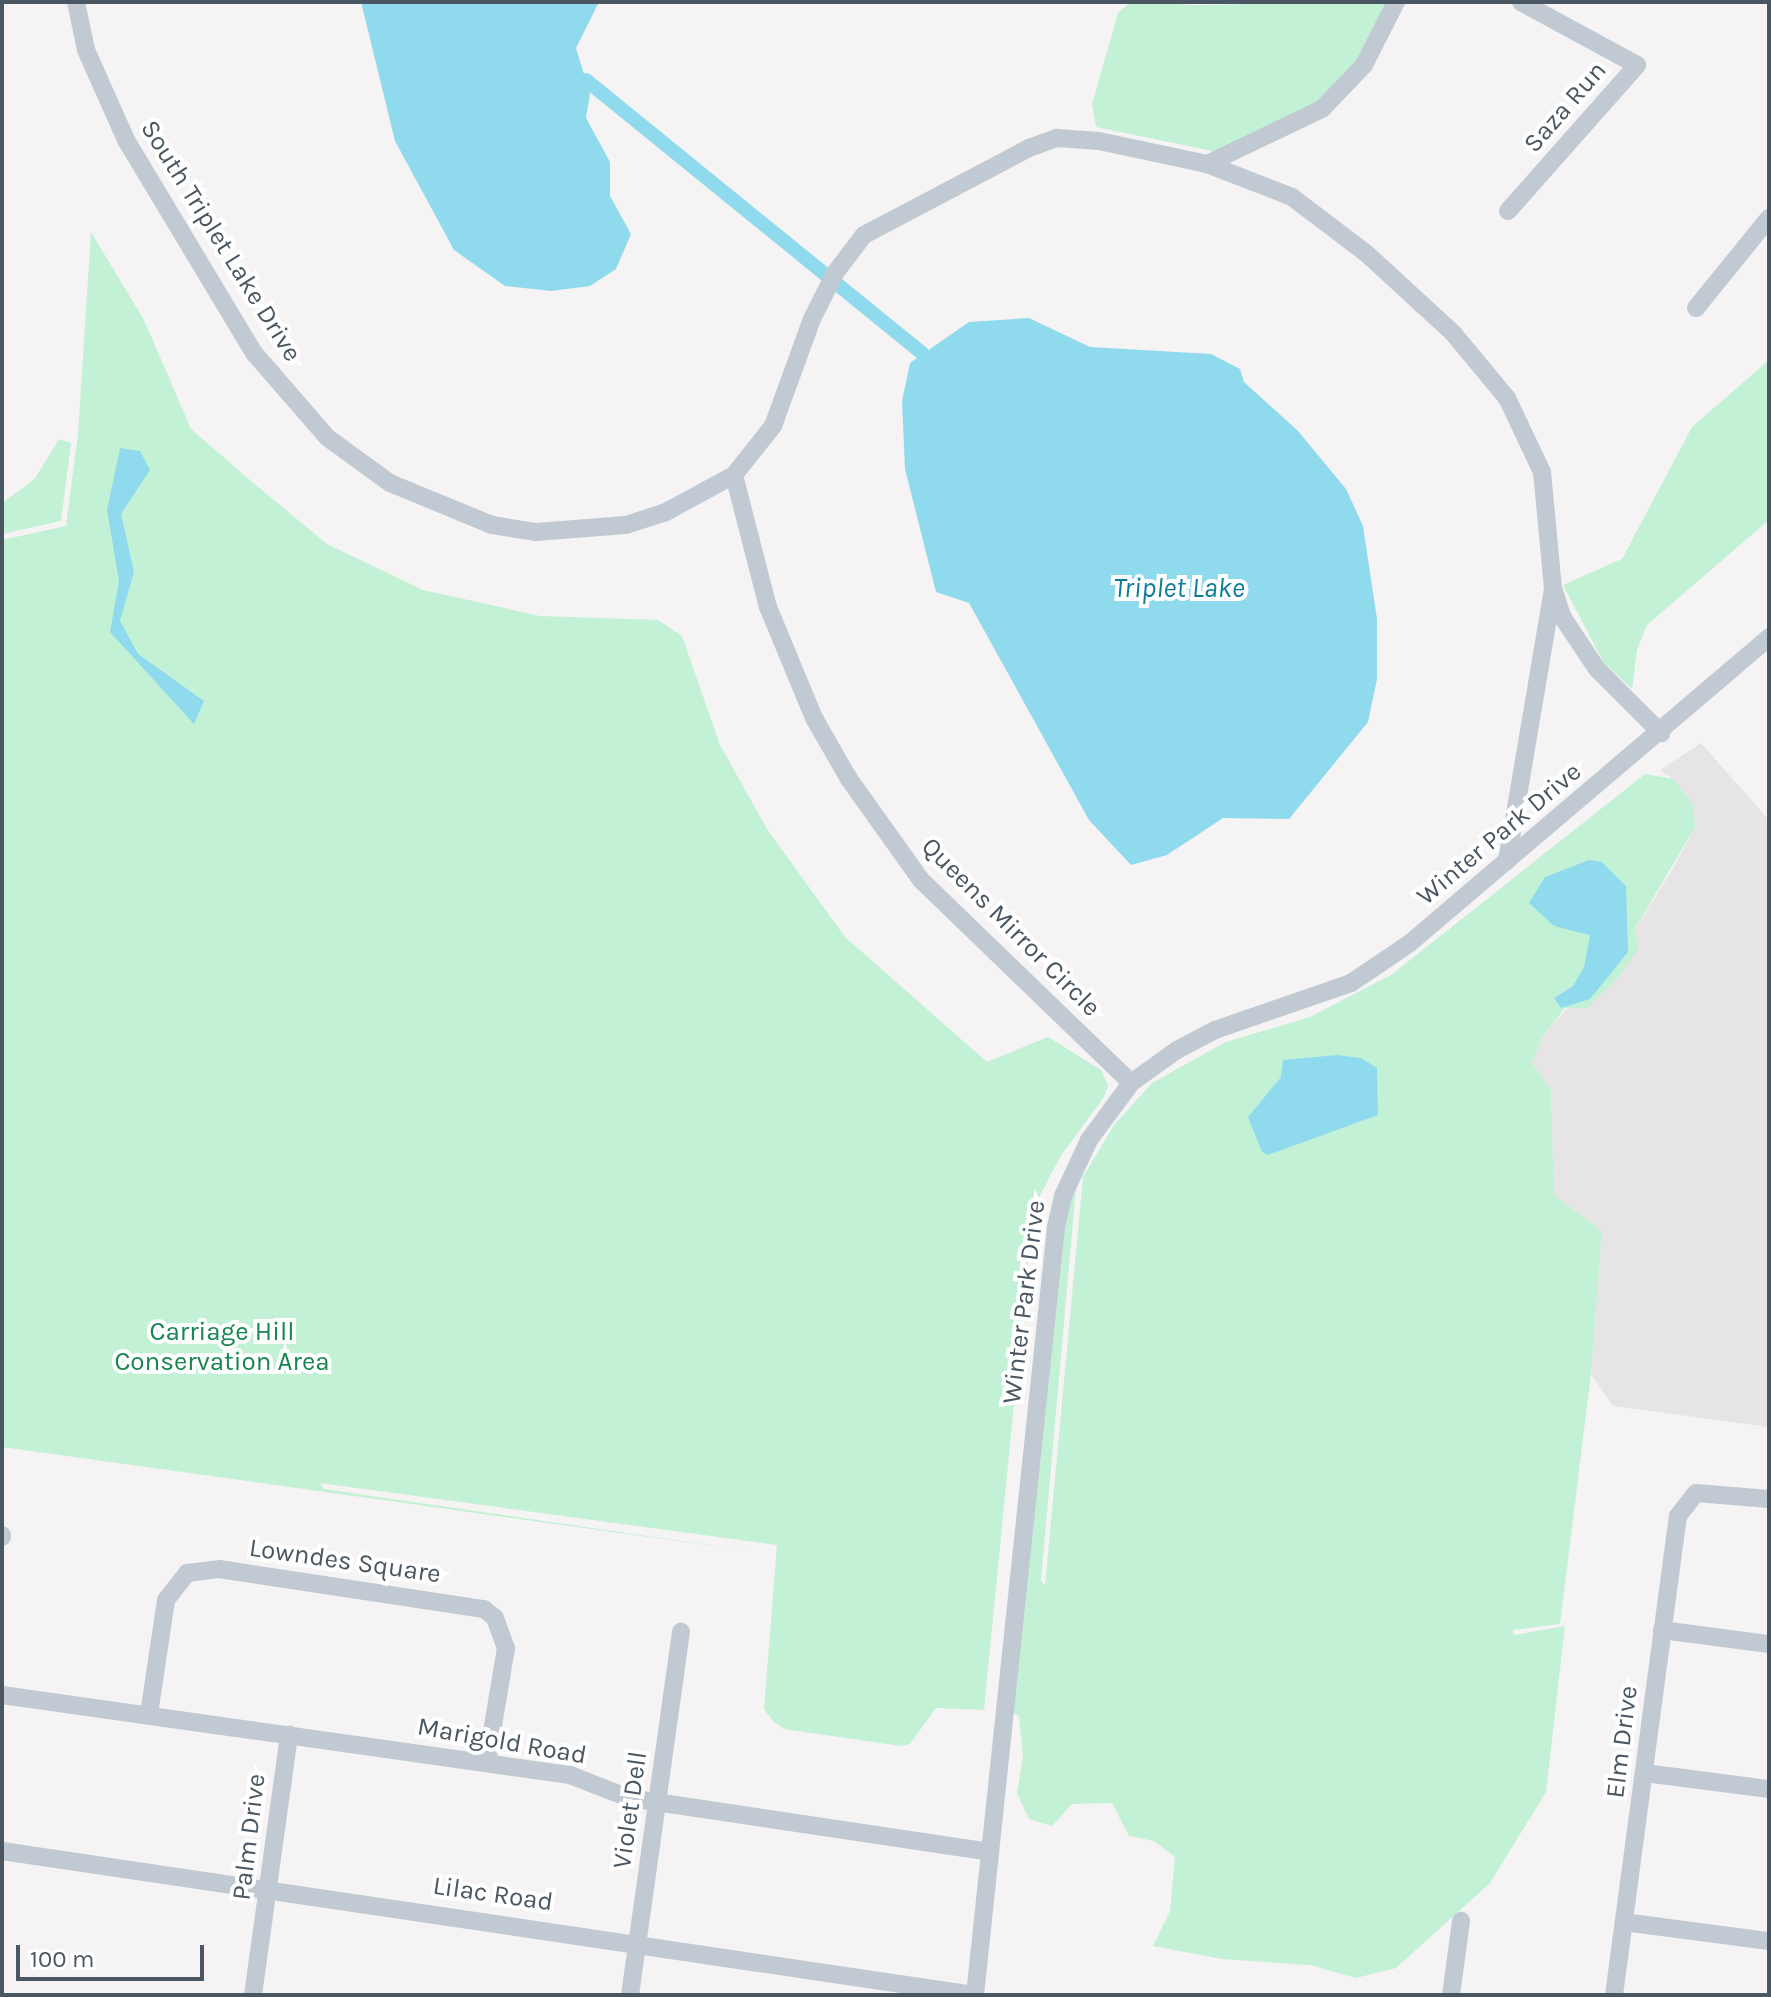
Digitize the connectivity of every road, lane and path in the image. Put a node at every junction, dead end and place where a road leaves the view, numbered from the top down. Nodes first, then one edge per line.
1 (1396, 2) edge
2 (1521, 2) edge
3 (70, 3) edge
4 (1207, 164) junction
5 (1508, 211) dead end
6 (1769, 218) edge
7 (1696, 308) dead end
8 (734, 475) junction
9 (1553, 588) junction
10 (1769, 637) edge
11 (1661, 733) junction
12 (1507, 861) junction
13 (1131, 1083) junction
14 (1769, 1499) edge
15 (1662, 1630) junction
16 (681, 1632) dead end
17 (1769, 1644) edge
18 (2, 1695) edge
19 (149, 1714) junction
20 (289, 1734) junction
21 (487, 1762) junction
22 (1645, 1773) junction
23 (1769, 1789) edge
24 (657, 1802) junction
25 (2, 1851) edge
26 (990, 1852) junction
27 (269, 1889) junction
28 (1461, 1921) dead end
29 (1624, 1922) junction
30 (1769, 1941) edge
31 (637, 1948) junction
32 (253, 1995) edge
33 (630, 1995) edge
34 (975, 1995) edge
35 (1451, 1995) edge
36 (1614, 1995) edge

1 - 4 street
2 - 5 street, Saza Run
3 - 8 street, South Triplet Lake Drive
4 - 8 street
4 - 9 street
6 - 7 street
8 - 13 street, Queens Mirror Circle
9 - 11 street
9 - 12 street
10 - 11 street, Winter Park Drive
11 - 12 street, Winter Park Drive
12 - 13 street, Winter Park Drive
13 - 26 street, Winter Park Drive
14 - 15 street, Elm Drive
15 - 17 street
15 - 22 street, Elm Drive
16 - 24 street, Violet Dell
18 - 19 street, Marigold Road
19 - 20 street, Marigold Road
19 - 21 street, Lowndes Square
20 - 21 street, Marigold Road
20 - 27 street, Palm Drive
21 - 24 street, Marigold Road
22 - 23 street
22 - 29 street, Elm Drive
24 - 26 street, Marigold Road
24 - 31 street, Violet Dell
25 - 27 street, Lilac Road
26 - 34 street, Winter Park Drive
27 - 31 street, Lilac Road
27 - 32 street, Palm Drive
28 - 35 street
29 - 30 street
29 - 36 street, Elm Drive
31 - 33 street, Violet Dell
31 - 34 street, Lilac Road

